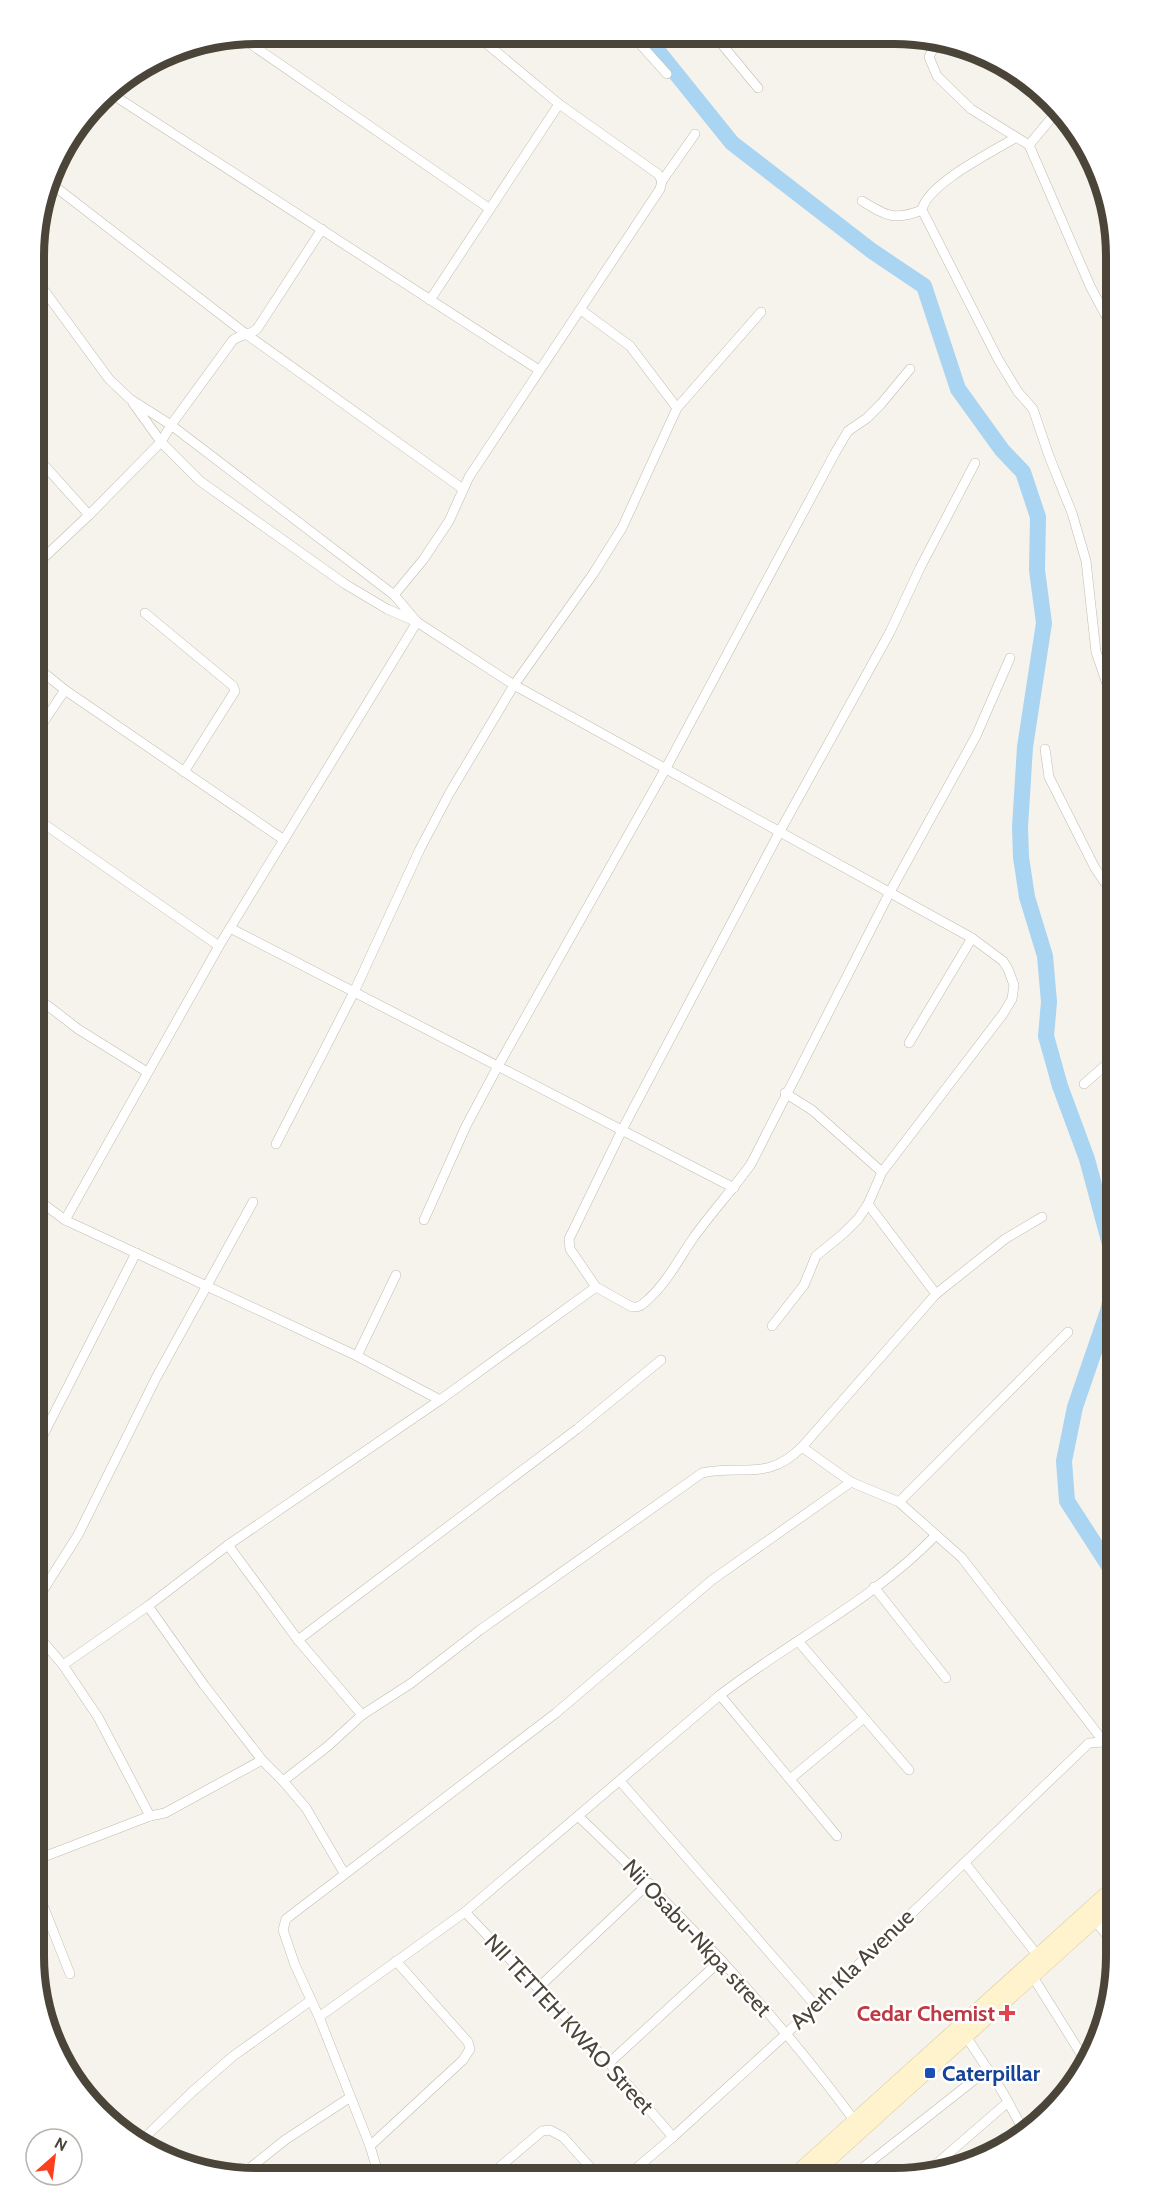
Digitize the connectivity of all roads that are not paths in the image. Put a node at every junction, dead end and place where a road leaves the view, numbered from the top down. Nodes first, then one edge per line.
1 (251, 44) edge
2 (487, 44) edge
3 (641, 44) edge
4 (722, 44) edge
5 (934, 48) edge
6 (667, 74) dead end
7 (758, 88) dead end
8 (116, 96) edge
9 (559, 104) junction
10 (1053, 117) edge
11 (695, 134) dead end
12 (1015, 138) junction
13 (1029, 146) junction
14 (662, 181) junction
15 (55, 187) edge
16 (862, 201) dead end
17 (490, 209) junction
18 (922, 210) junction
19 (322, 229) junction
20 (44, 290) edge
21 (430, 300) junction
22 (581, 310) junction
23 (761, 312) dead end
24 (1106, 316) edge
25 (246, 334) junction
26 (910, 369) dead end
27 (539, 370) junction
28 (130, 399) junction
29 (677, 408) junction
30 (171, 425) junction
31 (161, 442) junction
32 (975, 463) dead end
33 (44, 465) edge
34 (463, 489) junction
35 (89, 516) junction
36 (44, 557) edge
37 (394, 595) junction
38 (145, 613) dead end
39 (417, 622) junction
40 (1010, 658) dead end
41 (44, 673) edge
42 (1106, 683) edge
43 (514, 685) junction
44 (65, 690) junction
45 (44, 721) edge
46 (1045, 749) dead end
47 (666, 768) junction
48 (184, 772) junction
49 (44, 825) edge
50 (780, 831) junction
51 (284, 840) junction
52 (1106, 884) edge
53 (890, 892) junction
54 (230, 928) junction
55 (972, 938) junction
56 (219, 946) junction
57 (354, 992) junction
58 (44, 1003) edge
59 (909, 1043) dead end
60 (1106, 1065) edge
61 (498, 1066) junction
62 (147, 1072) junction
63 (1084, 1084) dead end
64 (785, 1094) junction
65 (622, 1130) junction
66 (276, 1144) dead end
67 (882, 1172) junction
68 (734, 1188) junction
69 (253, 1202) dead end
70 (868, 1204) junction
71 (44, 1206) edge
72 (1042, 1217) dead end
73 (65, 1220) junction
74 (424, 1220) dead end
75 (136, 1253) junction
76 (396, 1275) dead end
77 (207, 1286) junction
78 (596, 1287) junction
79 (936, 1294) junction
80 (772, 1326) dead end
81 (1068, 1332) dead end
82 (357, 1356) junction
83 (661, 1360) dead end
84 (440, 1400) junction
85 (44, 1433) edge
86 (802, 1447) junction
87 (851, 1482) junction
88 (899, 1503) junction
89 (936, 1535) junction
90 (228, 1545) junction
91 (874, 1587) junction
92 (44, 1589) edge
93 (148, 1606) junction
94 (298, 1640) junction
95 (798, 1641) junction
96 (44, 1643) edge
97 (63, 1665) junction
98 (946, 1678) dead end
99 (720, 1695) junction
100 (362, 1715) junction
101 (864, 1718) junction
102 (1104, 1742) joint
103 (262, 1760) junction
104 (909, 1770) dead end
105 (790, 1779) junction
106 (283, 1781) junction
107 (620, 1781) junction
108 (150, 1816) junction
109 (578, 1816) junction
110 (837, 1836) dead end
111 (44, 1857) edge
112 (965, 1863) junction
113 (344, 1874) junction
114 (649, 1883) junction
115 (1106, 1894) edge
116 (44, 1908) edge
117 (1106, 1909) edge
118 (465, 1912) junction
119 (1094, 1919) junction
120 (1106, 1934) edge
121 (1038, 1956) junction
122 (721, 1960) junction
123 (396, 1961) junction
124 (70, 1974) dead end
125 (1033, 1977) junction
126 (538, 1988) junction
127 (310, 2001) junction
128 (815, 2005) junction
129 (319, 2017) junction
130 (786, 2034) junction
131 (965, 2035) junction
132 (1081, 2054) edge
133 (609, 2063) junction
134 (988, 2069) junction
135 (349, 2098) junction
136 (1008, 2102) junction
137 (854, 2120) junction
138 (1021, 2125) edge
139 (146, 2137) edge
140 (673, 2137) junction
141 (370, 2146) junction
142 (938, 2162) edge
143 (865, 2166) dead end
144 (250, 2168) edge
145 (377, 2168) edge
146 (499, 2168) edge
147 (591, 2168) edge
148 (637, 2168) edge
149 (802, 2168) edge
150 (820, 2168) edge

1 - 17 street
2 - 9 street
3 - 6 street
4 - 7 street
5 - 12 street
8 - 19 street
9 - 14 street
9 - 17 street
10 - 13 street
11 - 14 street
12 - 13 street
12 - 18 street
13 - 24 street
14 - 22 street
15 - 25 street
16 - 18 street
17 - 21 street
18 - 42 street
19 - 21 street
19 - 25 street
20 - 28 street
21 - 27 street
22 - 27 street
22 - 29 street
23 - 29 street
25 - 30 street
25 - 34 street
26 - 47 street
27 - 34 street
28 - 30 street
28 - 31 street
29 - 43 street
30 - 31 street
30 - 37 street
31 - 35 street
31 - 39 street
32 - 50 street
33 - 35 street
34 - 37 street
35 - 36 street
37 - 39 street
38 - 48 street
39 - 43 street
39 - 51 street
40 - 53 street
41 - 44 street
43 - 47 street
43 - 57 street
44 - 45 street
44 - 48 street
46 - 52 street
47 - 50 street
47 - 61 street
48 - 51 street
49 - 56 street
50 - 53 street
50 - 65 street
51 - 54 street
53 - 55 street
53 - 64 street
54 - 56 street
54 - 57 street
55 - 59 street
55 - 67 street
56 - 62 street
57 - 61 street
57 - 66 street
58 - 62 street
60 - 63 street
61 - 65 street
61 - 74 street
62 - 73 street
64 - 67 street
64 - 68 street
65 - 68 street
65 - 78 street
67 - 70 street
68 - 78 street
69 - 77 street
70 - 79 street
70 - 80 street
71 - 73 street
72 - 79 street
73 - 75 street
75 - 77 street
75 - 85 street
76 - 82 street
77 - 82 street
77 - 92 street
78 - 84 street
79 - 86 street
81 - 88 street
82 - 84 street
83 - 94 street
84 - 90 street
86 - 87 street
86 - 100 street
87 - 88 street
87 - 113 street
88 - 89 street
89 - 91 street
89 - 102 street
90 - 93 street
90 - 94 street
91 - 95 street
91 - 98 street
93 - 97 street
93 - 103 street
94 - 100 street
95 - 99 street
95 - 101 street
96 - 97 street
97 - 108 street
99 - 105 street
99 - 107 street
100 - 106 street
101 - 104 street
101 - 105 street
102 - 112 street, Ayerh Kla Avenue
103 - 106 street
103 - 108 street
105 - 110 street
106 - 113 street
107 - 109 street
107 - 128 street
108 - 111 street
109 - 114 street, Nii Osabu-Nkpa street
109 - 118 street
112 - 121 street
112 - 128 street, Ayerh Kla Avenue
113 - 127 street
114 - 122 street, Nii Osabu-Nkpa street
114 - 126 street
115 - 121 main road
116 - 124 street
117 - 119 main road
118 - 123 street
118 - 126 street, NII TETTEH KWAO Street
119 - 120 street
119 - 125 main road
121 - 137 main road
122 - 130 street, Nii Osabu-Nkpa street
122 - 133 street
123 - 129 street
123 - 141 street
125 - 131 main road
125 - 132 street
126 - 133 street, NII TETTEH KWAO Street
127 - 129 street
127 - 139 street
128 - 130 street, Ayerh Kla Avenue
129 - 135 street
130 - 137 street, Nii Osabu-Nkpa street
130 - 140 street, Ayerh Kla Avenue
131 - 134 street
131 - 150 main road
133 - 140 street, NII TETTEH KWAO Street
134 - 136 street
134 - 143 street
135 - 141 street
135 - 144 street
136 - 138 street
136 - 142 street
137 - 149 main road
140 - 148 street, Ayerh Kla Avenue
141 - 145 street
146 - 147 street

